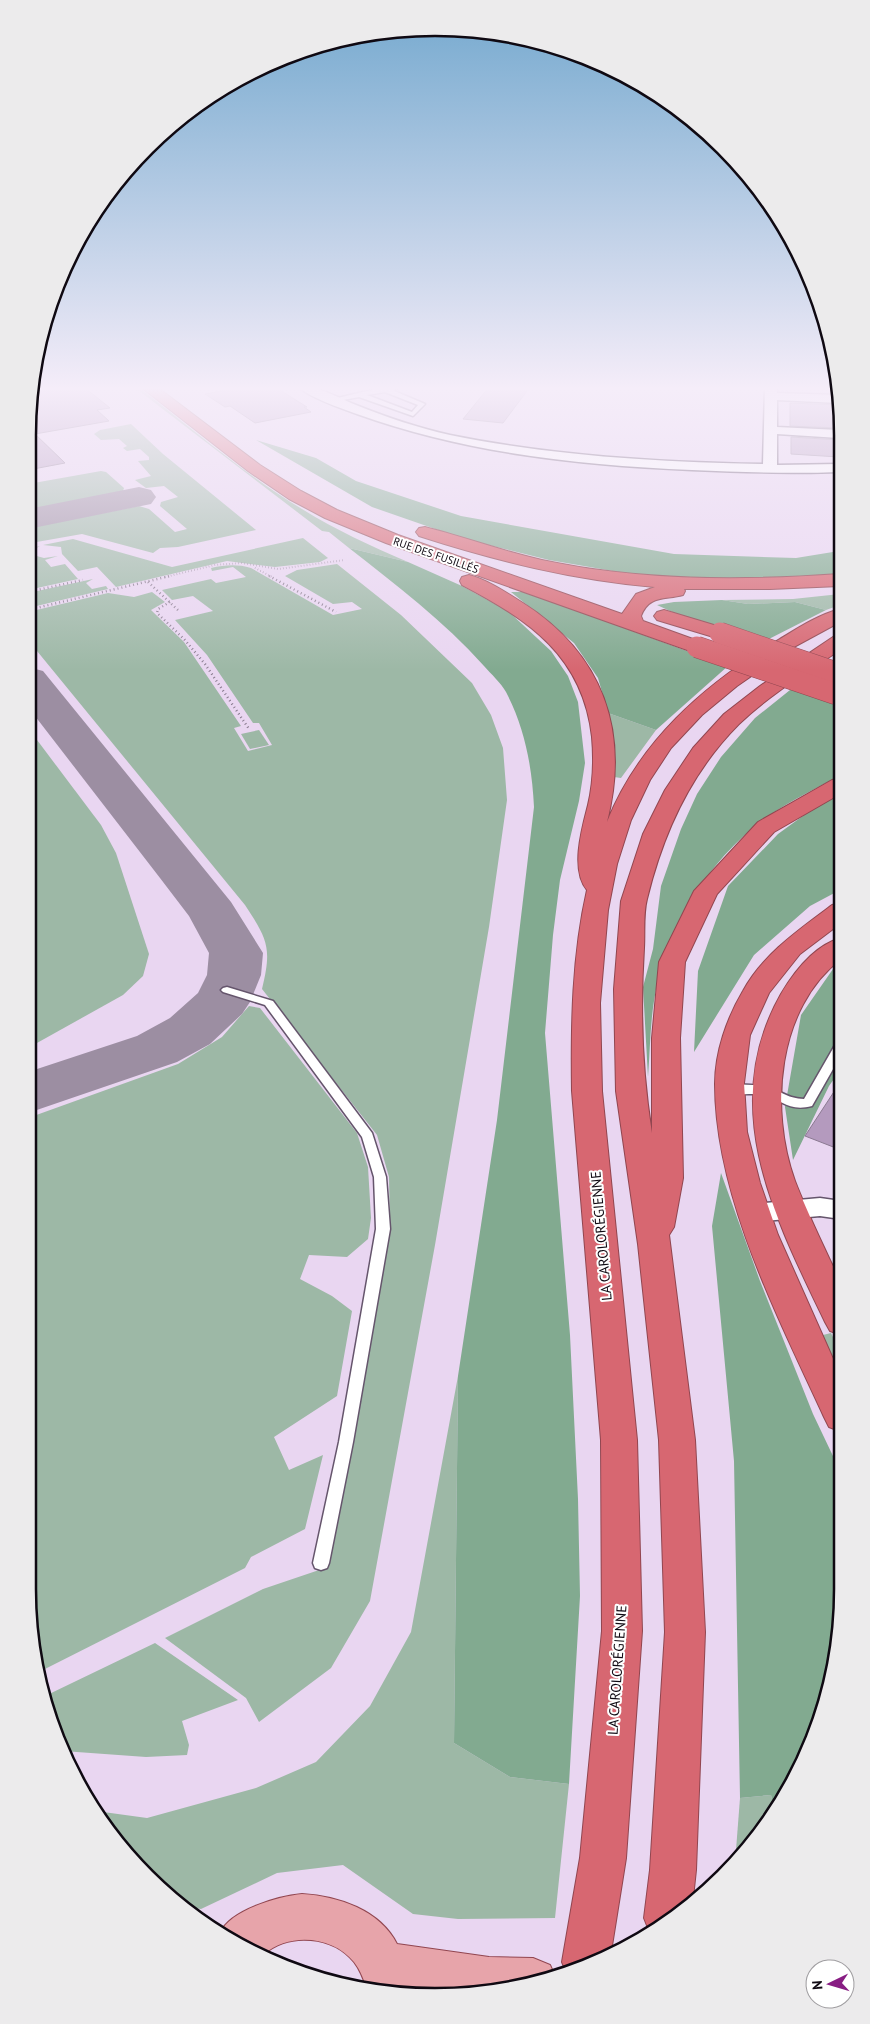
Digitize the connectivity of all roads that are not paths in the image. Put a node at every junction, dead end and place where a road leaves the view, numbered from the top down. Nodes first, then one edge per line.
1 (274, 481) edge
2 (303, 481) edge
3 (331, 514) junction
4 (368, 514) junction
5 (834, 580) edge
6 (834, 589) edge
7 (635, 616) junction
8 (834, 618) edge
9 (834, 645) edge
10 (834, 687) edge
11 (834, 687) edge
12 (834, 788) edge
13 (597, 898) junction
14 (834, 915) edge
15 (834, 952) edge
16 (227, 990) dead end
17 (834, 1058) edge
18 (728, 1088) junction
19 (766, 1091) junction
20 (791, 1208) junction
21 (834, 1209) edge
22 (753, 1213) junction
23 (654, 1244) junction
24 (834, 1304) edge
25 (834, 1399) edge
26 (321, 1563) dead end
27 (668, 1913) edge
28 (245, 1939) edge
29 (587, 1958) edge
30 (401, 1977) edge
31 (504, 1981) edge

1 - 3 highway, RUE DES FUSILLÉS
2 - 4 highway, RUE DES FUSILLÉS
3 - 7 highway, RUE DES FUSILLÉS
3 - 13 highway
4 - 5 highway
4 - 7 highway, RUE DES FUSILLÉS
6 - 7 highway
7 - 10 highway, RUE DES FUSILLÉS, bridge
7 - 11 highway, RUE DES FUSILLÉS, bridge
8 - 13 highway, LA CAROLORÉGIENNE
9 - 23 highway
12 - 23 highway
13 - 29 highway, LA CAROLORÉGIENNE
14 - 18 highway
15 - 19 highway
16 - 26 lane
17 - 19 lane
18 - 19 lane
18 - 22 highway
19 - 20 highway
20 - 21 street
20 - 22 street
20 - 24 highway
22 - 25 highway
23 - 27 highway
28 - 30 main road
30 - 31 main road

